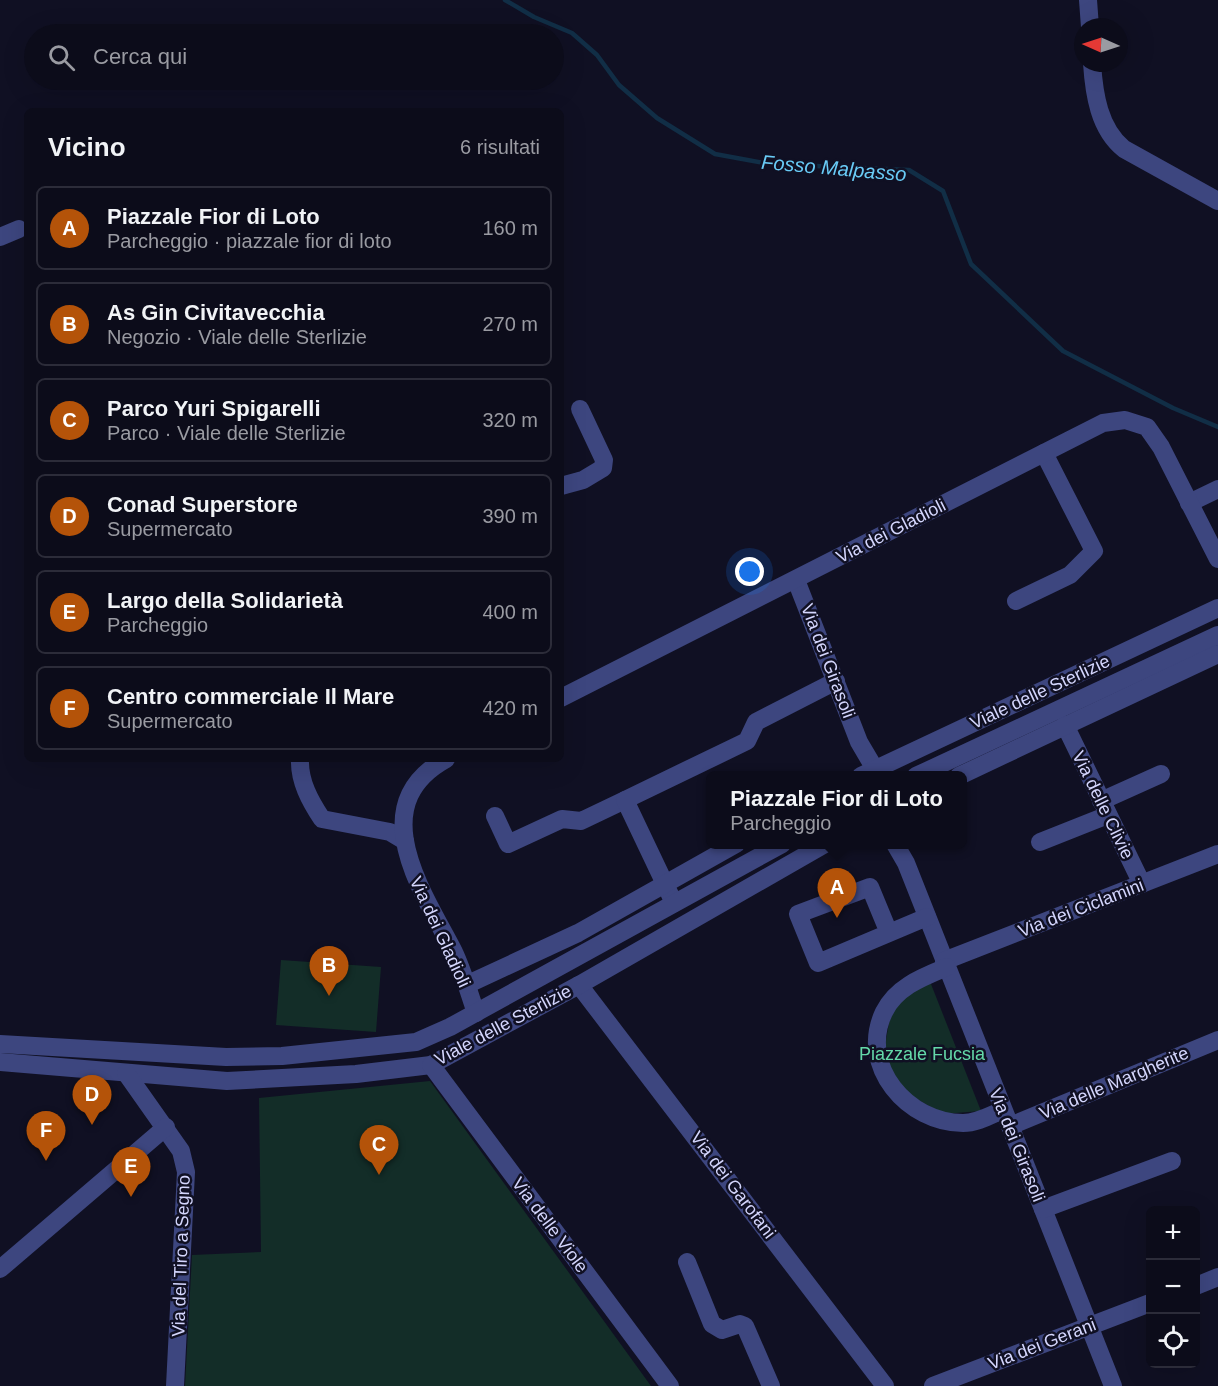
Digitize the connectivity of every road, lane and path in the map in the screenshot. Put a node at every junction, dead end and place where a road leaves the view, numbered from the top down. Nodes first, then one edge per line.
1 (1088, 0) edge
2 (1089, 18) edge
3 (1092, 72) edge
4 (1218, 201) edge
5 (19, 230) dead end
6 (0, 237) edge
7 (580, 409) dead end
8 (1044, 453) junction
9 (564, 485) edge
10 (1218, 489) edge
11 (1189, 503) junction
12 (1218, 559) edge
13 (796, 580) junction
14 (1016, 602) dead end
15 (1218, 608) edge
16 (1218, 635) edge
17 (1217, 657) edge
18 (836, 681) junction
19 (564, 696) edge
20 (1065, 725) junction
21 (298, 762) edge
22 (442, 762) edge
23 (868, 771) edge
24 (875, 771) edge
25 (927, 771) edge
26 (967, 772) edge
27 (1161, 774) dead end
28 (625, 800) junction
29 (1104, 808) junction
30 (495, 816) dead end
31 (405, 841) junction
32 (1040, 842) dead end
33 (727, 849) edge
34 (773, 849) edge
35 (816, 849) edge
36 (898, 849) edge
37 (904, 849) edge
38 (1216, 860) edge
39 (906, 863) junction
40 (665, 884) junction
41 (1142, 884) junction
42 (674, 903) junction
43 (927, 917) junction
44 (889, 933) junction
45 (946, 964) junction
46 (466, 985) junction
47 (579, 985) junction
48 (476, 1013) junction
49 (1218, 1040) edge
50 (0, 1044) edge
51 (0, 1062) edge
52 (431, 1065) junction
53 (126, 1073) junction
54 (1006, 1118) junction
55 (166, 1127) junction
56 (1172, 1161) dead end
57 (1043, 1209) junction
58 (687, 1262) dead end
59 (0, 1269) edge
60 (1218, 1277) edge
61 (1200, 1284) edge
62 (1146, 1305) edge
63 (1089, 1326) junction
64 (175, 1386) edge
65 (670, 1386) edge
66 (771, 1386) edge
67 (885, 1386) edge
68 (933, 1386) edge
69 (1113, 1386) edge

1 - 2 street
3 - 4 street
5 - 6 street
7 - 9 street
8 - 11 street, Via dei Gladioli
8 - 13 street, Via dei Gladioli
8 - 14 street
10 - 11 street
11 - 12 street, Via dei Gladioli
13 - 18 street, Via dei Girasoli
13 - 19 street, Via dei Gladioli
15 - 24 street, Viale delle Sterlizie
16 - 25 street, Viale delle Sterlizie
17 - 20 street
18 - 23 street, Via dei Girasoli
18 - 28 street
20 - 26 street
20 - 29 street, Via delle Clivie
21 - 31 street
22 - 31 street, Via dei Gladioli
27 - 29 street
28 - 30 street
28 - 40 street
29 - 32 street
29 - 41 street, Via delle Clivie
31 - 46 street, Via dei Gladioli
33 - 40 street
34 - 42 street, Viale delle Sterlizie
35 - 47 street, Viale delle Sterlizie
36 - 39 street, Via dei Girasoli
37 - 39 street, Via dei Girasoli
38 - 41 street, Via dei Ciclamini
39 - 43 street, Via dei Girasoli
40 - 42 street
40 - 46 street
41 - 45 street, Via dei Ciclamini
42 - 48 street, Viale delle Sterlizie
43 - 44 street
43 - 45 street, Via dei Girasoli
44 - 44 street
45 - 54 street, Via dei Girasoli
45 - 54 street
46 - 48 street, Via dei Gladioli
47 - 52 street, Viale delle Sterlizie
47 - 67 street, Via dei Garofani
48 - 50 street, Viale delle Sterlizie
49 - 54 street, Via delle Margherite
51 - 53 street, Viale delle Sterlizie
52 - 53 street, Viale delle Sterlizie
52 - 65 street, Via delle Viole
53 - 55 street, Via del Tiro a Segno
54 - 57 street, Via dei Girasoli
55 - 59 street
55 - 64 street, Via del Tiro a Segno
56 - 57 street
57 - 63 street, Via dei Girasoli
58 - 66 street
60 - 61 street
62 - 63 street, Via dei Gerani
63 - 68 street, Via dei Gerani
63 - 69 street, Via dei Girasoli

